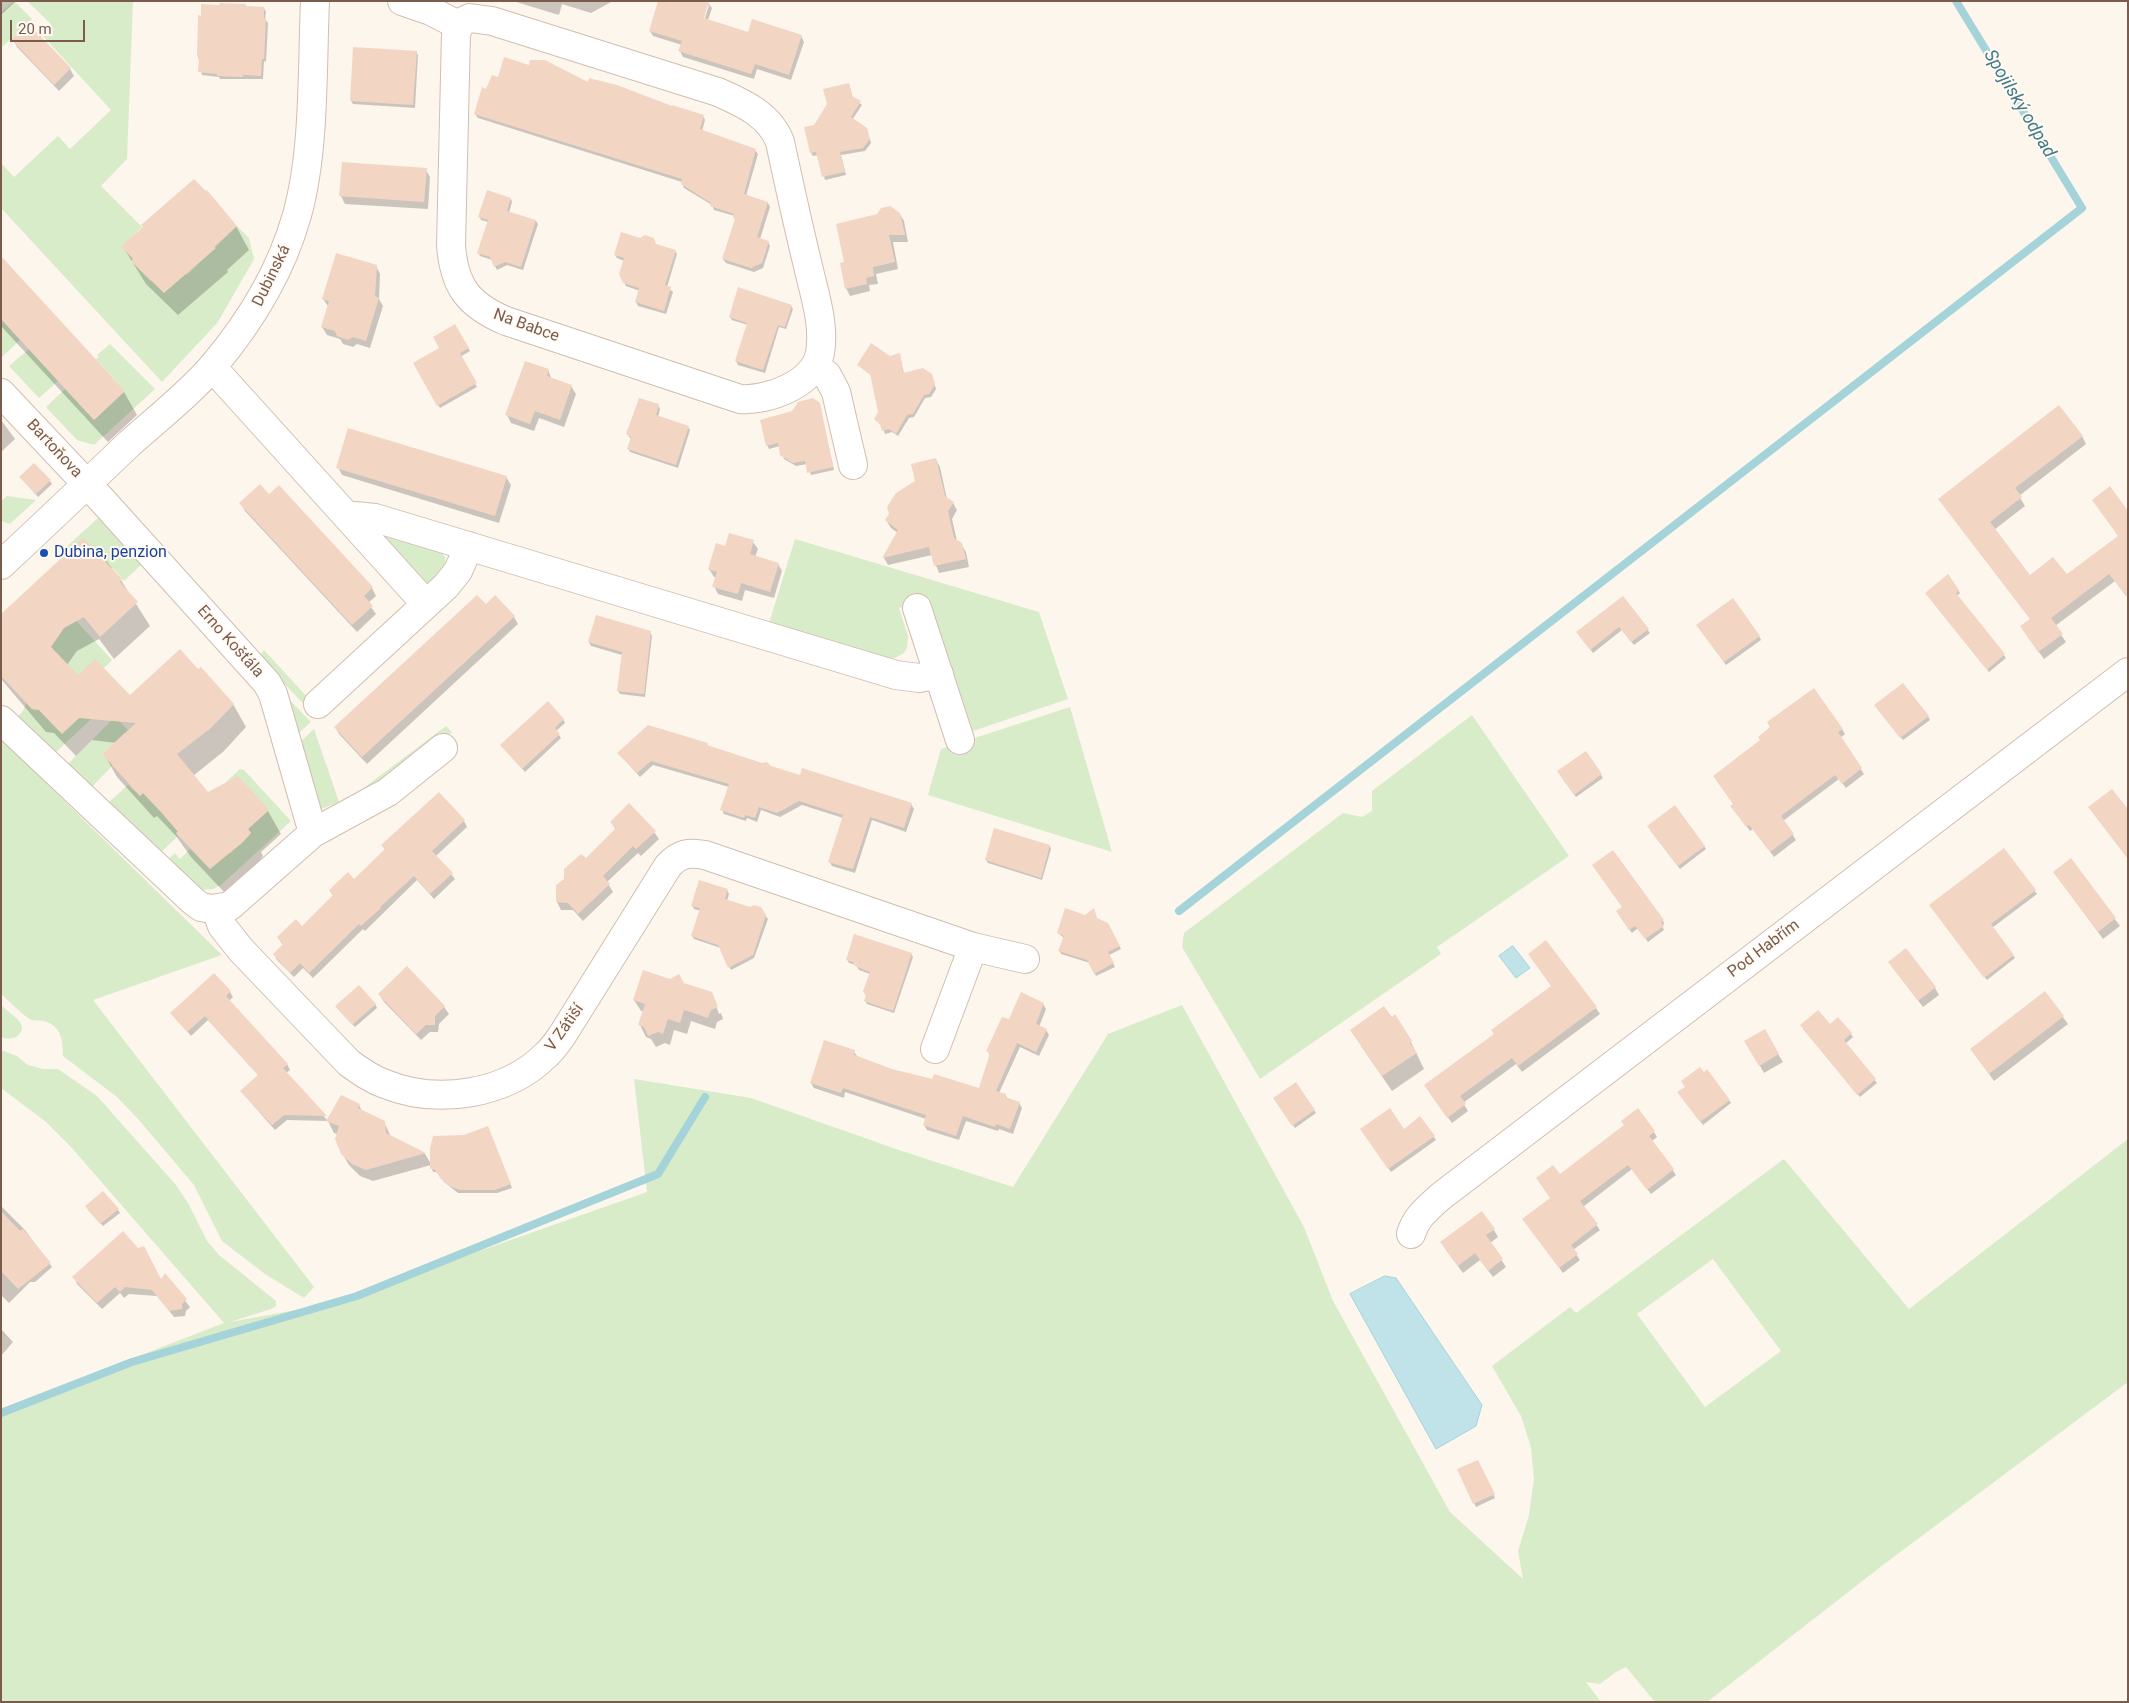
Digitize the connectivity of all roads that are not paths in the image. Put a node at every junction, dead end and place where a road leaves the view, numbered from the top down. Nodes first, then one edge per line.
1 (315, 1) edge
2 (402, 1) edge
3 (458, 25) junction
4 (815, 366) junction
5 (212, 367) junction
6 (1, 393) edge
7 (853, 465) dead end
8 (87, 484) junction
9 (349, 519) junction
10 (469, 546) junction
11 (1, 565) edge
12 (426, 604) junction
13 (917, 608) dead end
14 (2128, 672) edge
15 (939, 674) junction
16 (318, 704) dead end
17 (1, 720) edge
18 (960, 740) dead end
19 (443, 748) dead end
20 (313, 833) junction
21 (216, 909) junction
22 (974, 947) junction
23 (1025, 959) dead end
24 (935, 1049) dead end
25 (1411, 1234) dead end

1 - 5 street, Dubinská
2 - 3 street
3 - 4 street
3 - 4 street, Na Babce
4 - 7 street
5 - 8 street, Dubinská
5 - 9 street
6 - 8 street, Bartoňova
8 - 11 street, Bartoňova
8 - 20 street, Erno Košťála
9 - 10 street
9 - 12 street
10 - 12 street
10 - 15 street
12 - 16 street
13 - 15 street
14 - 25 street, Pod Habřím
15 - 18 street
17 - 21 street
19 - 20 street
20 - 21 street
21 - 22 street, V Zátiší
22 - 23 street, V Zátiší
22 - 24 street

